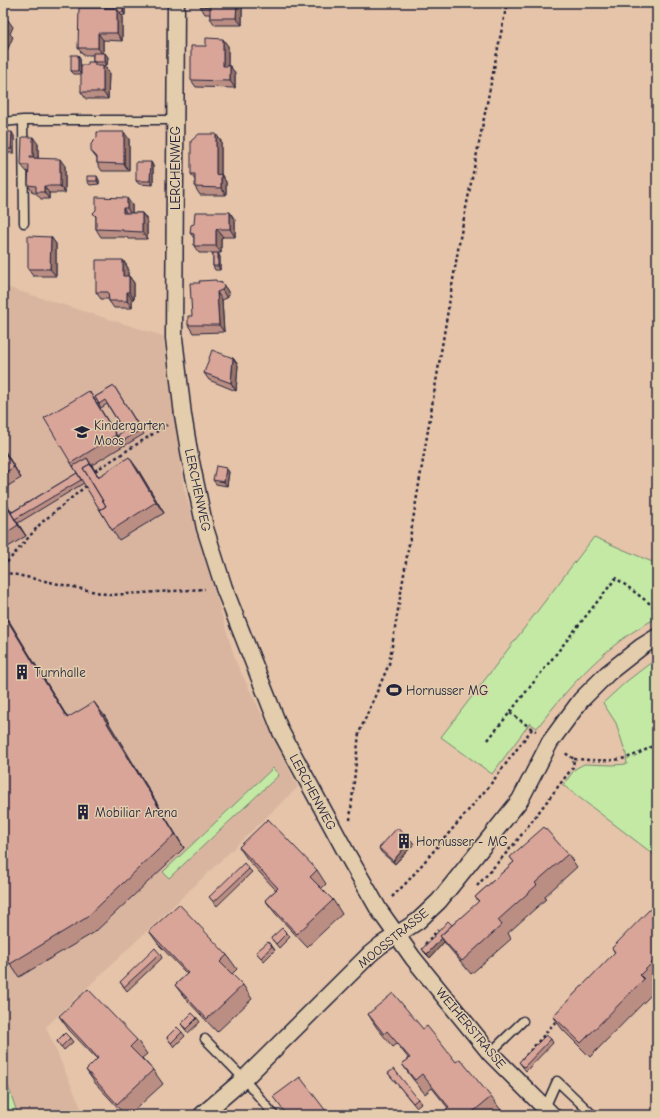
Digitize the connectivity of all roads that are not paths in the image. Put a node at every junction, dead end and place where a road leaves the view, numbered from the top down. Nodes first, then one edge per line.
1 (176, 3) edge
2 (23, 120) junction
3 (175, 120) junction
4 (3, 122) edge
5 (24, 223) dead end
6 (657, 637) edge
7 (396, 935) junction
8 (523, 1021) dead end
9 (205, 1039) dead end
10 (490, 1053) junction
11 (244, 1079) junction
12 (546, 1113) edge
13 (202, 1115) edge
14 (274, 1115) edge
15 (594, 1115) edge

1 - 3 street, LERCHENWEG
2 - 3 lane
2 - 4 lane
2 - 5 lane
3 - 7 street, LERCHENWEG
6 - 7 street, MOOSSTRASSE
7 - 10 street, WEIHERSTRASSE
7 - 11 street, MOOSSTRASSE
8 - 10 lane
9 - 11 lane
10 - 12 street, WEIHERSTRASSE
11 - 13 street, MOOSSTRASSE
11 - 14 lane
12 - 15 lane

